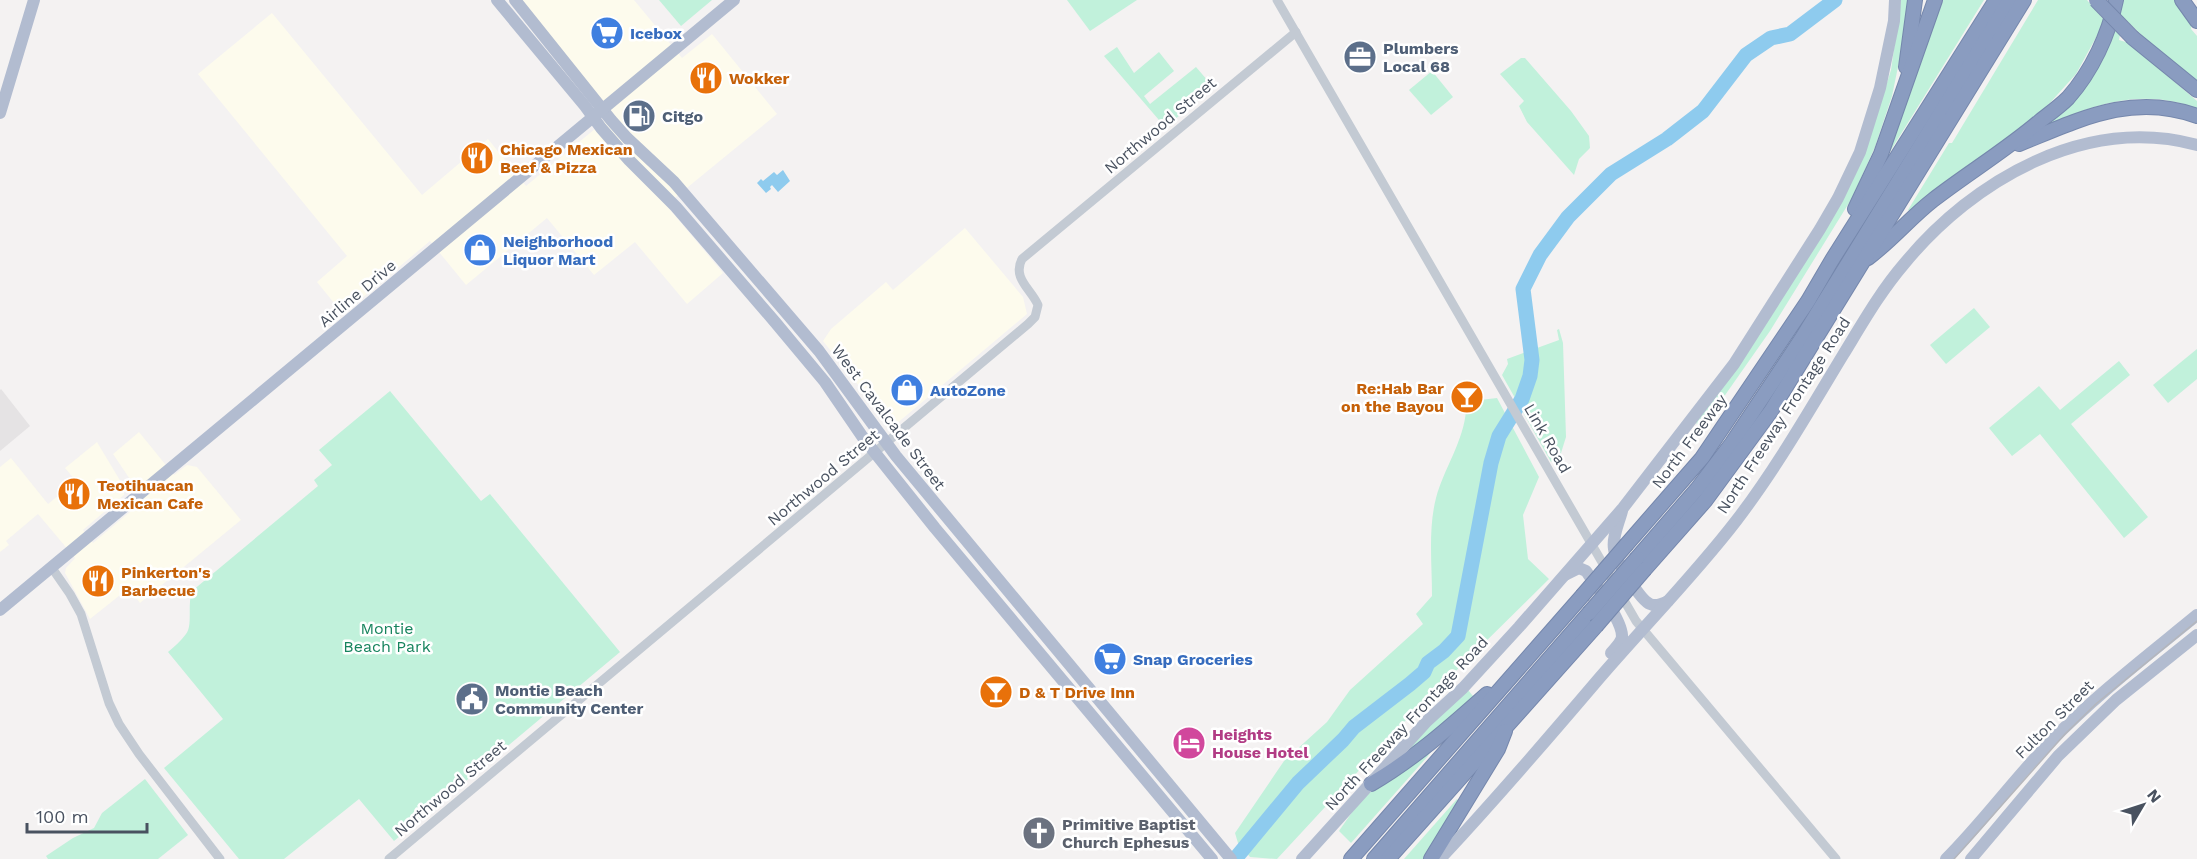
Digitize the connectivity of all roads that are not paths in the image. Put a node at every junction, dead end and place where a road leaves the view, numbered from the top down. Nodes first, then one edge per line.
1 (34, 0) edge
2 (515, 0) edge
3 (734, 0) edge
4 (1277, 0) edge
5 (1895, 0) edge
6 (1915, 0) edge
7 (1935, 0) edge
8 (1996, 0) edge
9 (2010, 0) edge
10 (2024, 0) edge
11 (2096, 0) edge
12 (2116, 0) edge
13 (2182, 0) edge
14 (500, 1) edge
15 (2197, 21) edge
16 (1296, 32) junction
17 (2197, 90) edge
18 (1899, 101) junction
19 (604, 109) junction
20 (0, 113) edge
21 (2197, 116) edge
22 (593, 118) junction
23 (2197, 145) edge
24 (2008, 148) junction
25 (694, 227) junction
26 (1832, 260) junction
27 (1862, 262) junction
28 (744, 263) junction
29 (732, 271) junction
30 (775, 300) junction
31 (819, 351) junction
32 (807, 361) junction
33 (886, 444) junction
34 (875, 453) junction
35 (1623, 508) junction
36 (1592, 543) junction
37 (1641, 563) junction
38 (52, 568) junction
39 (1562, 577) junction
40 (1668, 601) junction
41 (0, 610) edge
42 (2197, 615) edge
43 (1643, 629) junction
44 (2197, 635) edge
45 (1532, 655) junction
46 (1595, 683) junction
47 (1509, 722) junction
48 (1371, 784) junction
49 (1192, 812) junction
50 (1181, 822) junction
51 (1210, 856) edge
52 (1307, 856) edge
53 (220, 859) edge
54 (389, 859) edge
55 (1231, 859) edge
56 (1351, 859) edge
57 (1374, 859) edge
58 (1388, 859) edge
59 (1431, 859) edge
60 (1440, 859) edge
61 (1836, 859) edge
62 (1947, 859) edge
63 (1971, 859) edge

1 - 20 main road
2 - 19 main road, West Cavalcade Street
3 - 19 main road, Airline Drive
4 - 16 street, Link Road
5 - 35 main road, North Freeway Frontage Road
6 - 18 highway
7 - 18 highway
8 - 26 highway, North Freeway
9 - 37 highway, North Freeway
10 - 27 highway, North Freeway
11 - 17 highway, bridge
12 - 24 highway
13 - 15 highway
14 - 22 main road, West Cavalcade Street
16 - 33 street, Northwood Street
16 - 36 street, Link Road
18 - 26 highway
19 - 22 main road, Airline Drive
19 - 28 main road, West Cavalcade Street
21 - 24 highway
22 - 25 main road, West Cavalcade Street
22 - 38 main road, Airline Drive
23 - 40 main road, North Freeway Frontage Road
24 - 27 highway
25 - 28 main road
25 - 29 main road, West Cavalcade Street
26 - 45 highway, North Freeway, bridge
27 - 37 highway, North Freeway
28 - 30 main road, West Cavalcade Street
29 - 30 main road
29 - 32 main road, West Cavalcade Street
30 - 31 main road, West Cavalcade Street
31 - 32 main road
31 - 33 main road, West Cavalcade Street
32 - 34 main road, West Cavalcade Street
33 - 34 street, Northwood Street
33 - 49 main road, West Cavalcade Street
34 - 50 main road, West Cavalcade Street
34 - 54 street, Northwood Street
35 - 36 main road, North Freeway Frontage Road
35 - 40 main road
36 - 39 main road, North Freeway Frontage Road
36 - 43 street, Link Road
37 - 47 highway, North Freeway, bridge
37 - 57 highway, North Freeway, bridge
38 - 41 main road, Airline Drive
38 - 53 street
39 - 46 main road
39 - 48 main road, North Freeway Frontage Road
40 - 43 main road, North Freeway Frontage Road
42 - 62 main road, Fulton Street
43 - 46 main road, North Freeway Frontage Road
43 - 61 street, Link Road
44 - 63 main road, Fulton Street
45 - 48 highway
45 - 56 highway, North Freeway
46 - 60 main road, North Freeway Frontage Road
47 - 58 highway, North Freeway
47 - 59 highway
48 - 52 main road, North Freeway Frontage Road
49 - 50 main road
49 - 55 main road, West Cavalcade Street
50 - 51 main road, West Cavalcade Street

